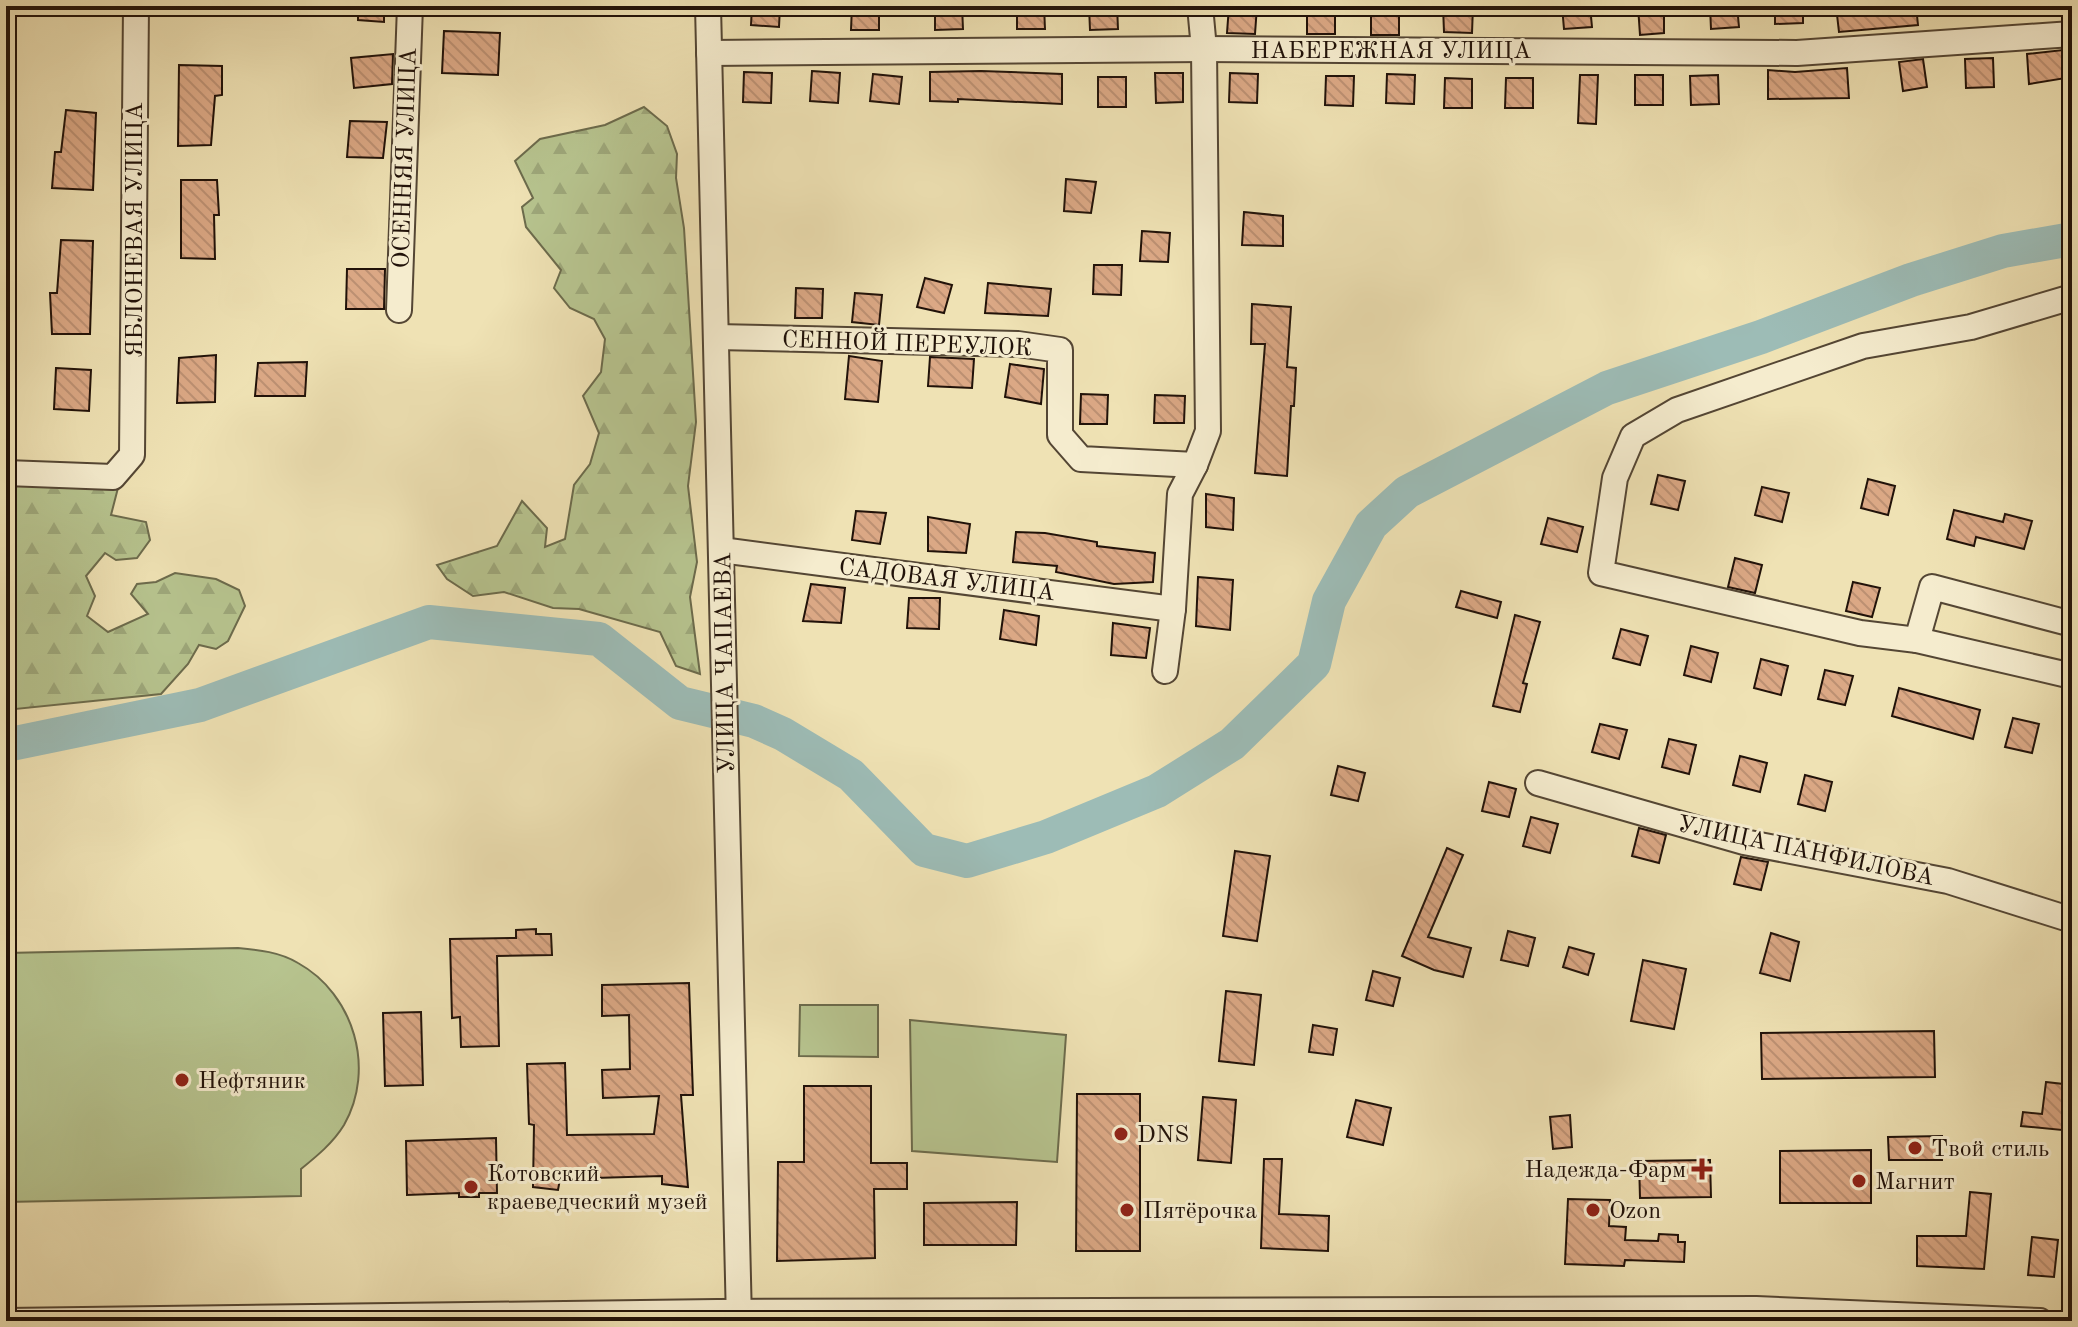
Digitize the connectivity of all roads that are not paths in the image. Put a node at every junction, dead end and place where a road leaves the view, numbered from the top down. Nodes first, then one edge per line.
1 (136, 6) edge
2 (410, 6) edge
3 (708, 6) edge
4 (1200, 6) edge
5 (2072, 34) edge
6 (1204, 49) junction
7 (709, 53) junction
8 (2072, 297) edge
9 (399, 310) dead end
10 (716, 337) junction
11 (1195, 465) junction
12 (6, 473) edge
13 (721, 550) junction
14 (1173, 609) junction
15 (2072, 624) edge
16 (1917, 640) junction
17 (1165, 671) dead end
18 (2072, 676) edge
19 (1538, 783) dead end
20 (2072, 920) edge
21 (739, 1316) edge
22 (103, 1320) edge
23 (6, 1321) edge
24 (2040, 1321) edge

1 - 12 street, ЯБЛОНЕВАЯ УЛИЦА
2 - 9 street, ОСЕННЯЯ УЛИЦА
3 - 7 street, УЛИЦА ЧАПАЕВА
4 - 6 street
5 - 6 street, НАБЕРЕЖНАЯ УЛИЦА
6 - 7 street, НАБЕРЕЖНАЯ УЛИЦА
6 - 11 street
7 - 10 street, УЛИЦА ЧАПАЕВА
8 - 16 street
10 - 11 street, СЕННОЙ ПЕРЕУЛОК
10 - 13 street, УЛИЦА ЧАПАЕВА
11 - 14 street
13 - 14 street, САДОВАЯ УЛИЦА
13 - 21 street, УЛИЦА ЧАПАЕВА
14 - 17 street
15 - 16 street
16 - 18 street
19 - 20 street, УЛИЦА ПАНФИЛОВА
21 - 22 street
21 - 24 street
22 - 23 street

